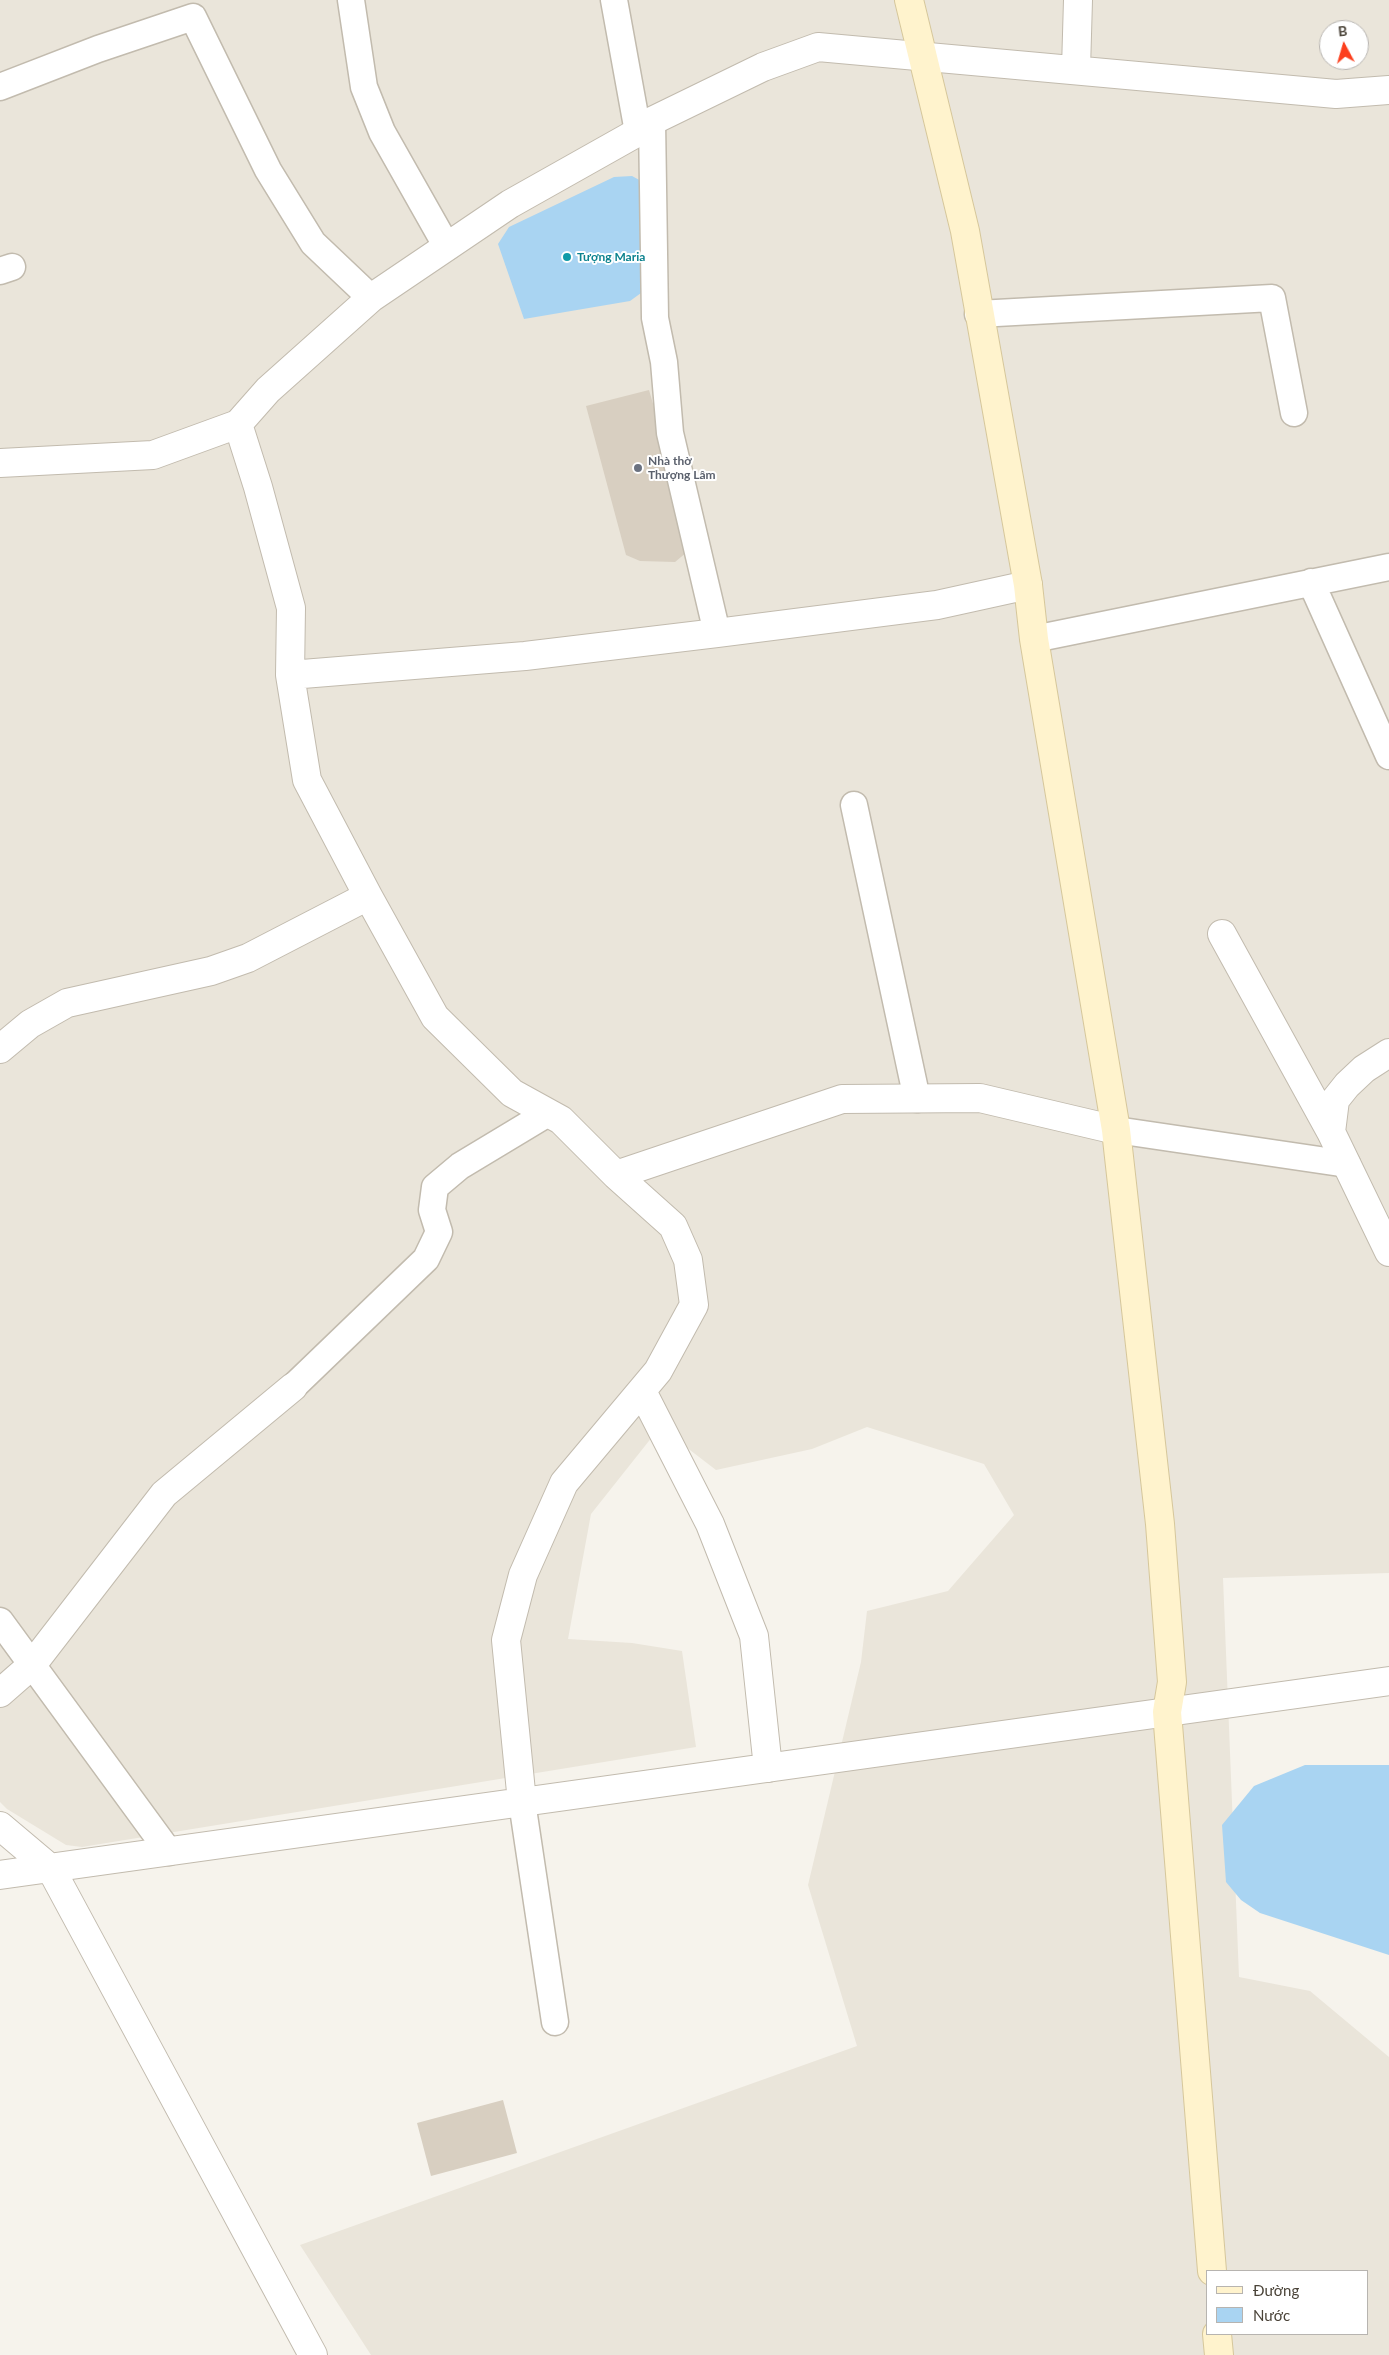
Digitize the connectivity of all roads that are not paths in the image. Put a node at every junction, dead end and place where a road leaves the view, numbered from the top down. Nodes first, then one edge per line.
1 (351, 0) edge
2 (614, 0) edge
3 (909, 0) edge
4 (1078, 0) edge
5 (922, 55) junction
6 (1076, 69) junction
7 (0, 87) edge
8 (1389, 90) edge
9 (645, 126) junction
10 (447, 247) junction
11 (371, 298) junction
12 (978, 314) junction
13 (1294, 413) dead end
14 (238, 424) junction
15 (0, 464) edge
16 (1389, 567) edge
17 (1311, 582) junction
18 (1028, 586) junction
19 (717, 633) junction
20 (1034, 639) junction
21 (290, 674) junction
22 (1389, 756) edge
23 (854, 805) dead end
24 (368, 896) junction
25 (1222, 934) dead end
26 (0, 1049) edge
27 (1389, 1053) edge
28 (917, 1099) junction
29 (548, 1113) junction
30 (1116, 1130) junction
31 (1331, 1132) junction
32 (1347, 1164) junction
33 (616, 1175) junction
34 (1389, 1252) edge
35 (293, 1387) joint
36 (642, 1391) junction
37 (0, 1621) edge
38 (32, 1664) junction
39 (1389, 1681) edge
40 (0, 1693) edge
41 (1167, 1712) junction
42 (768, 1768) junction
43 (522, 1802) junction
44 (0, 1826) edge
45 (169, 1852) junction
46 (51, 1868) junction
47 (0, 1875) edge
48 (554, 2022) dead end
49 (1212, 2270) edge
50 (1217, 2335) edge
51 (313, 2355) edge
52 (1219, 2355) edge

1 - 10 lane
2 - 9 lane
3 - 5 street
4 - 6 street
5 - 6 street
5 - 9 street
5 - 12 street
6 - 8 street
7 - 11 lane
9 - 10 street
9 - 19 lane
10 - 11 street
11 - 14 street
12 - 13 lane
12 - 18 street
14 - 15 street
14 - 21 street
16 - 17 lane
17 - 20 lane
17 - 22 lane
18 - 19 street
18 - 20 street
19 - 21 street
20 - 30 street
21 - 24 street
23 - 28 lane
24 - 26 street
24 - 29 street
25 - 31 street
27 - 31 street
28 - 30 street
28 - 33 street
29 - 33 street
29 - 35 lane
30 - 32 lane
30 - 41 street
31 - 32 street
32 - 34 street
33 - 36 street
35 - 38 street
36 - 42 street
36 - 43 street
37 - 38 lane
38 - 40 street
38 - 45 lane
39 - 41 street
41 - 42 street
41 - 49 street
42 - 43 street
43 - 45 street
43 - 48 lane
44 - 46 street
45 - 46 street
46 - 47 street
46 - 51 street
50 - 52 street

